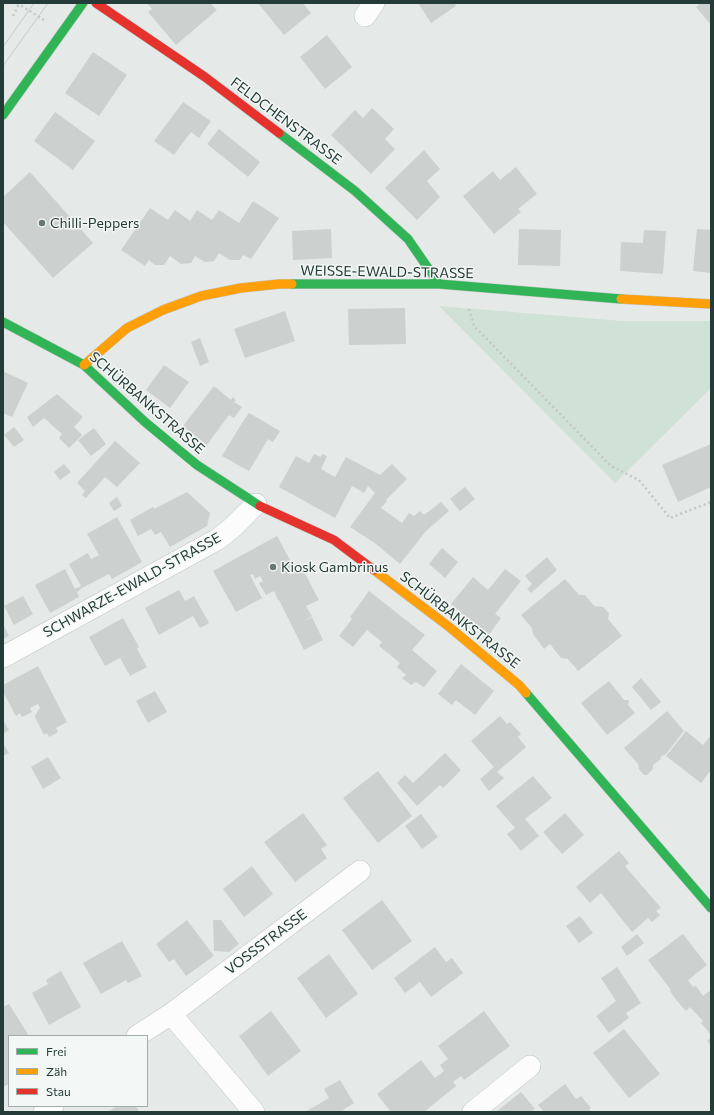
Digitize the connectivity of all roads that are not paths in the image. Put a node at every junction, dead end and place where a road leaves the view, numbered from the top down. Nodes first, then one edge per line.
1 (83, 3) edge
2 (96, 3) edge
3 (3, 116) edge
4 (439, 284) junction
5 (711, 304) edge
6 (3, 322) edge
7 (84, 365) junction
8 (256, 504) junction
9 (3, 657) edge
10 (360, 871) dead end
11 (711, 908) edge
12 (171, 1014) junction
13 (139, 1035) edge
14 (530, 1066) dead end
15 (254, 1112) edge
16 (473, 1112) edge

1 - 3 street
2 - 4 street, FELDCHENSTRASSE
4 - 5 street, WEISSE-EWALD-STRASSE
4 - 7 street, WEISSE-EWALD-STRASSE
6 - 7 street, SCHÜRBANKSTRASSE
7 - 8 street, SCHÜRBANKSTRASSE
8 - 9 street, SCHWARZE-EWALD-STRASSE
8 - 11 street, SCHÜRBANKSTRASSE
10 - 12 street, VOSSSTRASSE
12 - 13 street, VOSSSTRASSE
12 - 15 street
14 - 16 street

